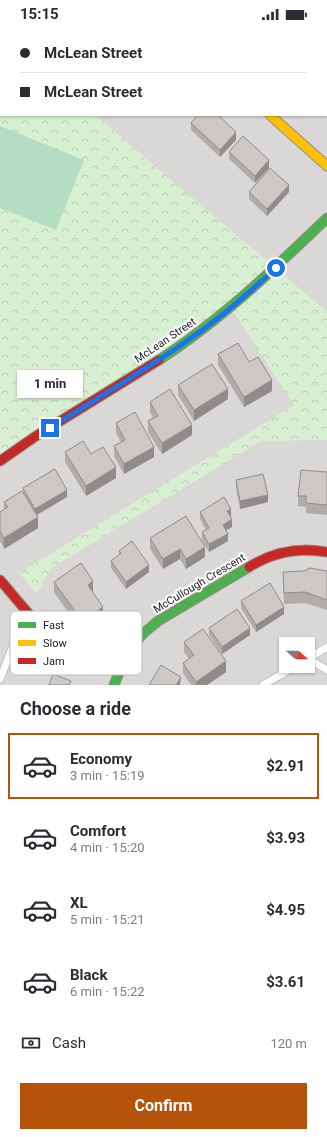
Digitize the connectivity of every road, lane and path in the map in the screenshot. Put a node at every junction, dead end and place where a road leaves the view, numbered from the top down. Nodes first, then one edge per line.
1 (271, 116) edge
2 (327, 166) edge
3 (327, 218) edge
4 (0, 461) edge
5 (327, 552) edge
6 (0, 580) edge
7 (27, 610) edge
8 (142, 635) edge
9 (327, 647) edge
10 (10, 654) edge
11 (315, 655) edge
12 (315, 663) edge
13 (327, 670) edge
14 (284, 673) edge
15 (118, 675) edge
16 (0, 680) edge
17 (114, 685) edge
18 (263, 685) edge

1 - 2 street
3 - 4 street, McLean Street
5 - 8 street, McCullough Crescent
6 - 7 street
9 - 11 lane
10 - 16 lane
12 - 13 lane
14 - 18 lane
15 - 17 street, McCullough Crescent

